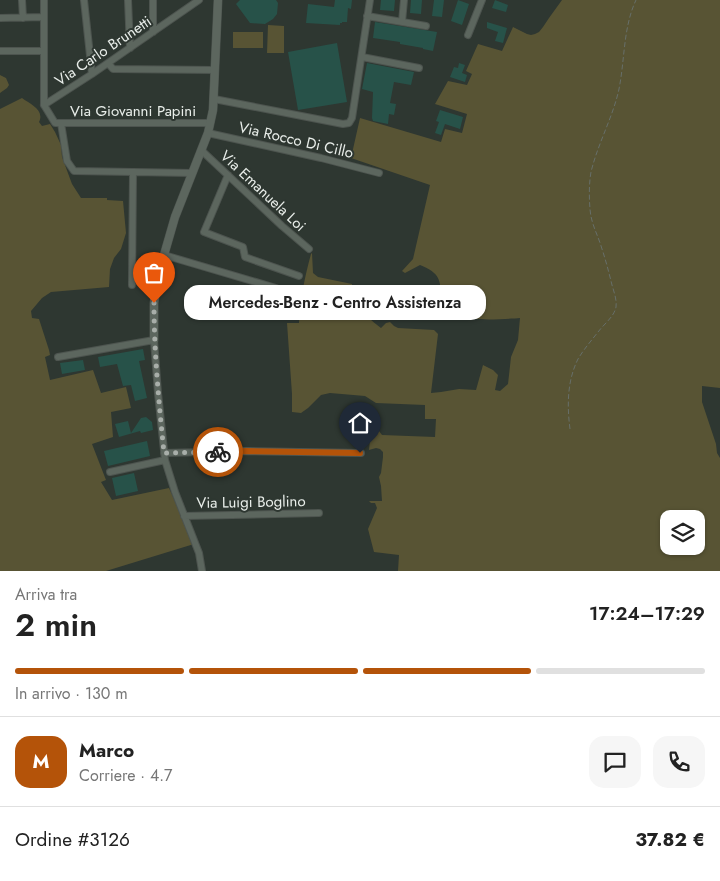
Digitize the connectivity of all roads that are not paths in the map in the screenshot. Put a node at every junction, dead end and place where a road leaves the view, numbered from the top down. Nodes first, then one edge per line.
1 (22, 0) edge
2 (44, 0) edge
3 (84, 0) edge
4 (128, 0) edge
5 (153, 0) edge
6 (185, 0) edge
7 (199, 0) edge
8 (218, 0) edge
9 (370, 0) edge
10 (404, 0) edge
11 (482, 0) edge
12 (185, 10) junction
13 (367, 16) junction
14 (44, 17) junction
15 (0, 18) edge
16 (23, 18) junction
17 (402, 22) junction
18 (426, 26) dead end
19 (153, 32) junction
20 (468, 35) dead end
21 (130, 48) junction
22 (0, 50) edge
23 (44, 51) junction
24 (362, 57) junction
25 (108, 64) junction
26 (419, 68) dead end
27 (215, 70) junction
28 (92, 74) junction
29 (214, 99) junction
30 (44, 105) junction
31 (58, 123) junction
32 (210, 123) junction
33 (208, 133) junction
34 (201, 150) junction
35 (133, 172) junction
36 (192, 173) junction
37 (378, 173) dead end
38 (228, 175) junction
39 (309, 250) dead end
40 (164, 255) junction
41 (299, 276) dead end
42 (132, 286) dead end
43 (276, 288) dead end
44 (154, 340) junction
45 (58, 356) dead end
46 (360, 453) dead end
47 (165, 457) junction
48 (110, 472) dead end
49 (319, 513) dead end
50 (184, 516) junction
51 (202, 571) edge

1 - 16 street
2 - 14 street
3 - 28 street
4 - 21 street
5 - 19 street
6 - 12 street
7 - 12 street, Via Carlo Brunetti
8 - 27 street
9 - 13 street
10 - 17 street
11 - 20 street
12 - 19 street, Via Carlo Brunetti
13 - 17 street
13 - 24 street
14 - 16 street
14 - 23 street
15 - 16 street
17 - 18 street
19 - 21 street, Via Carlo Brunetti
21 - 25 street, Via Carlo Brunetti
22 - 23 street
23 - 30 street
24 - 26 street
24 - 29 street
25 - 27 street
25 - 28 street, Via Carlo Brunetti
27 - 29 street
28 - 30 street, Via Carlo Brunetti
29 - 32 street
30 - 31 street
31 - 32 street, Via Giovanni Papini
31 - 35 street
32 - 33 street
33 - 34 street
33 - 37 street, Via Rocco Di Cillo
34 - 36 street
34 - 38 street, Via Emanuela Loi
35 - 36 street
35 - 42 street
36 - 40 street
38 - 39 street, Via Emanuela Loi
38 - 41 street
40 - 43 street
40 - 44 street
44 - 45 street
44 - 47 street
46 - 47 street
47 - 48 street
47 - 50 street
49 - 50 street, Via Luigi Boglino
50 - 51 street

